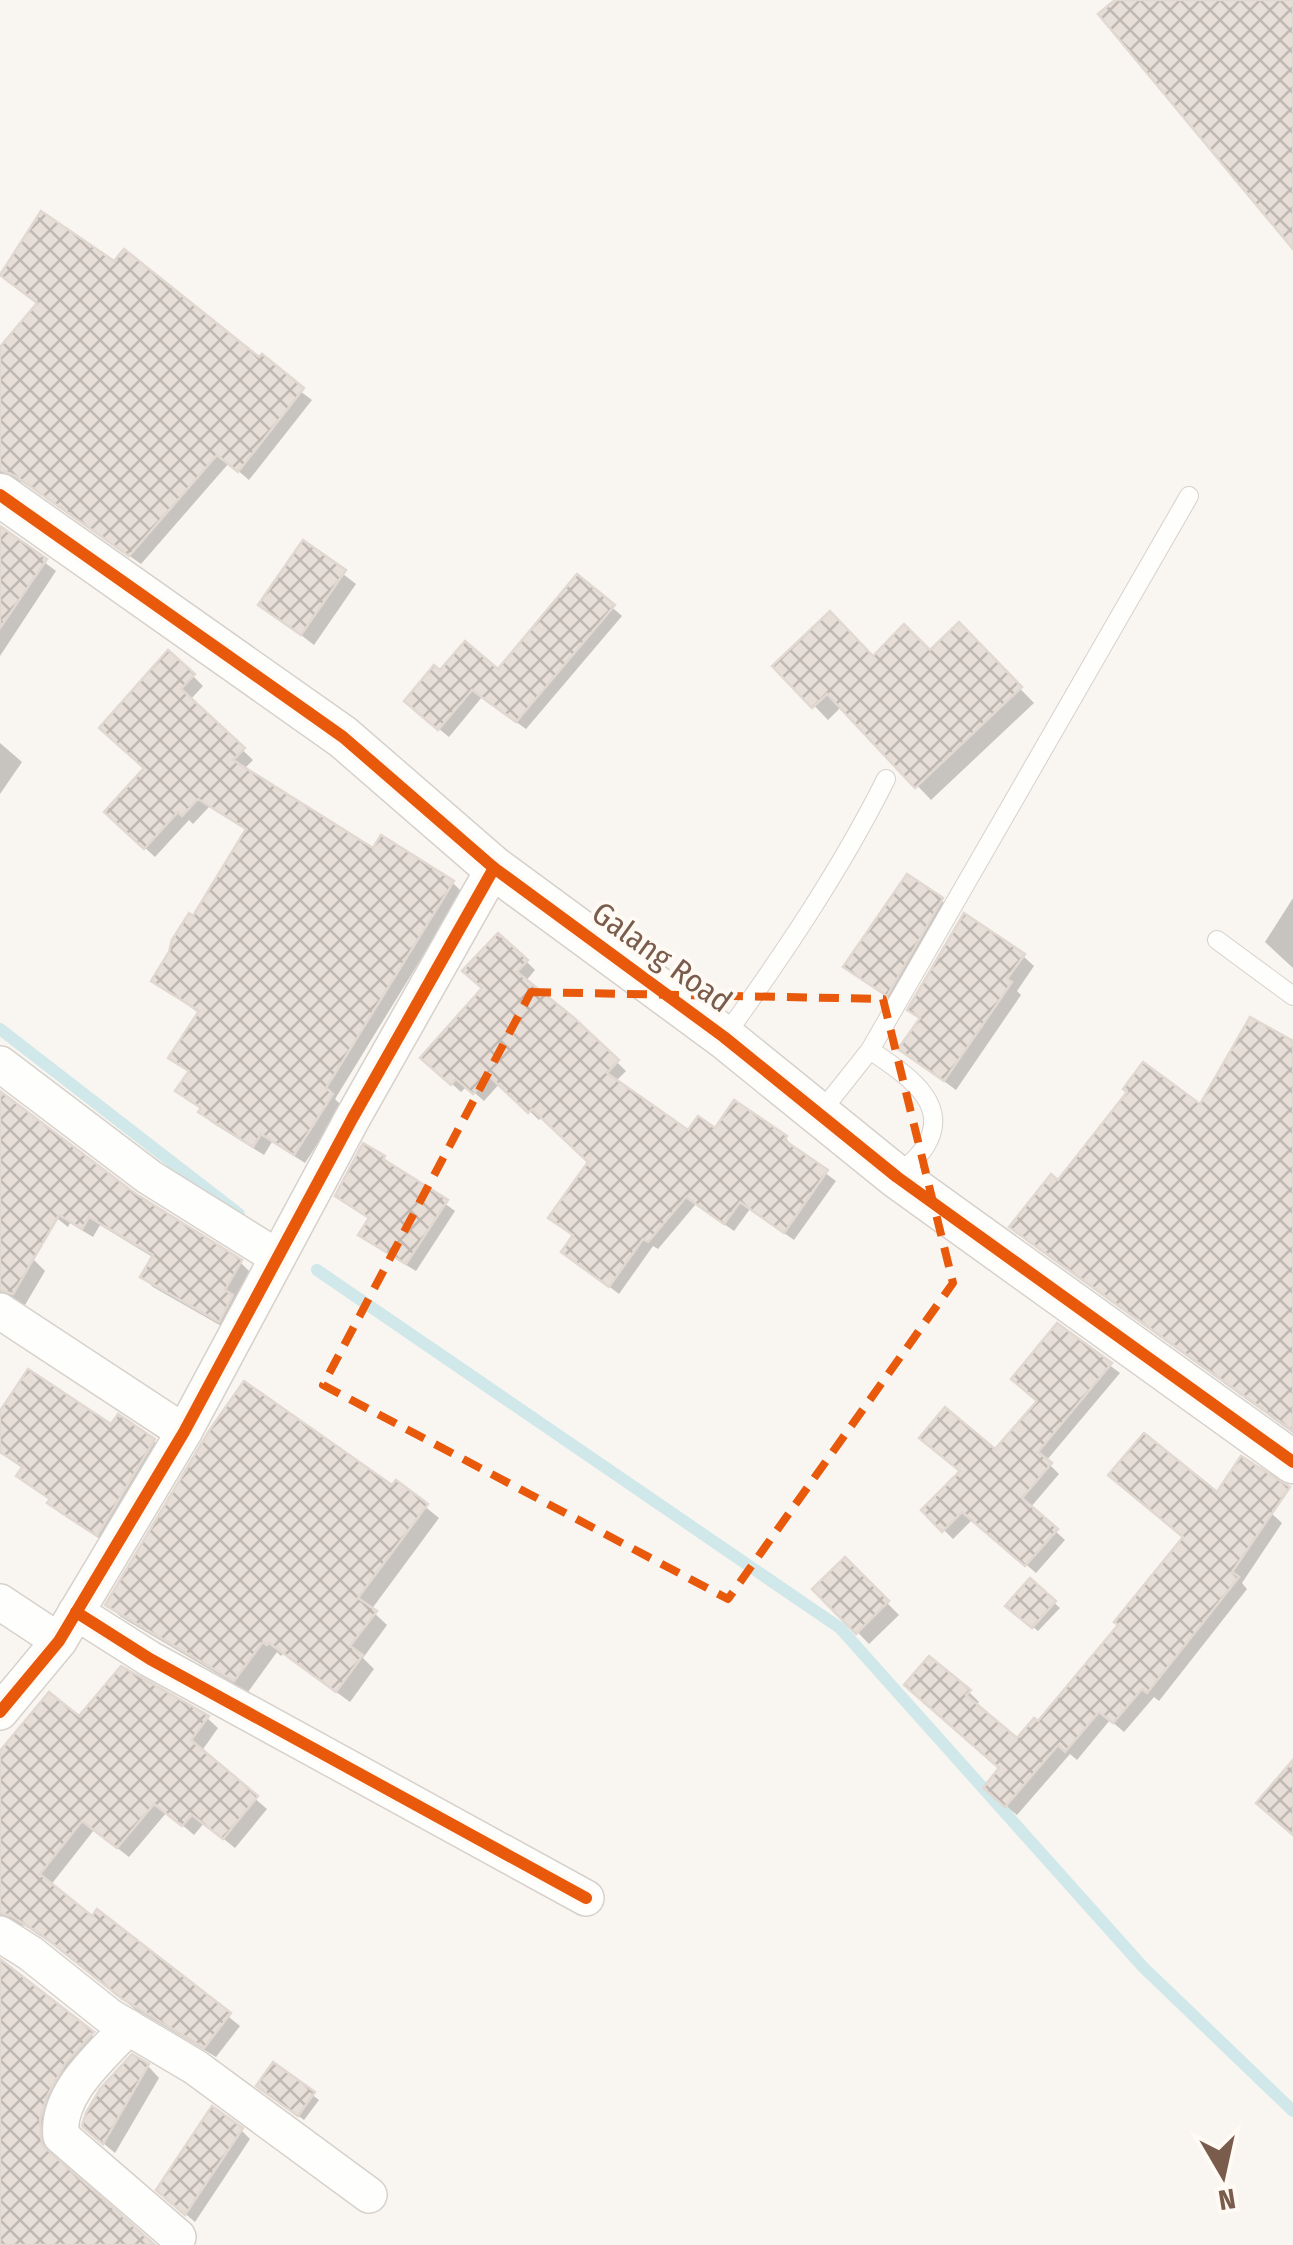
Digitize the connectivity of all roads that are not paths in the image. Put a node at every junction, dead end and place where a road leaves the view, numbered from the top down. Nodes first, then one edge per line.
1 (0, 494) edge
2 (1189, 496) dead end
3 (886, 779) dead end
4 (494, 868) junction
5 (1216, 940) dead end
6 (1293, 996) edge
7 (724, 1037) junction
8 (870, 1050) junction
9 (0, 1064) edge
10 (820, 1114) junction
11 (897, 1176) junction
12 (277, 1256) junction
13 (0, 1311) edge
14 (184, 1432) junction
15 (1293, 1462) edge
16 (0, 1602) edge
17 (68, 1626) junction
18 (0, 1712) edge
19 (586, 1898) dead end
20 (0, 1934) edge
21 (128, 2026) junction
22 (369, 2195) dead end
23 (178, 2237) dead end

1 - 4 street, Galang Road
2 - 8 lane
3 - 7 lane
4 - 7 street, Galang Road
4 - 12 street
5 - 6 lane
7 - 10 street, Galang Road
8 - 10 lane
8 - 11 lane
9 - 12 street
10 - 11 street, Galang Road
11 - 15 street, Galang Road
12 - 14 street
13 - 14 street
14 - 17 street
16 - 17 street
17 - 18 street
17 - 19 street
20 - 21 street
21 - 22 street
21 - 23 street

